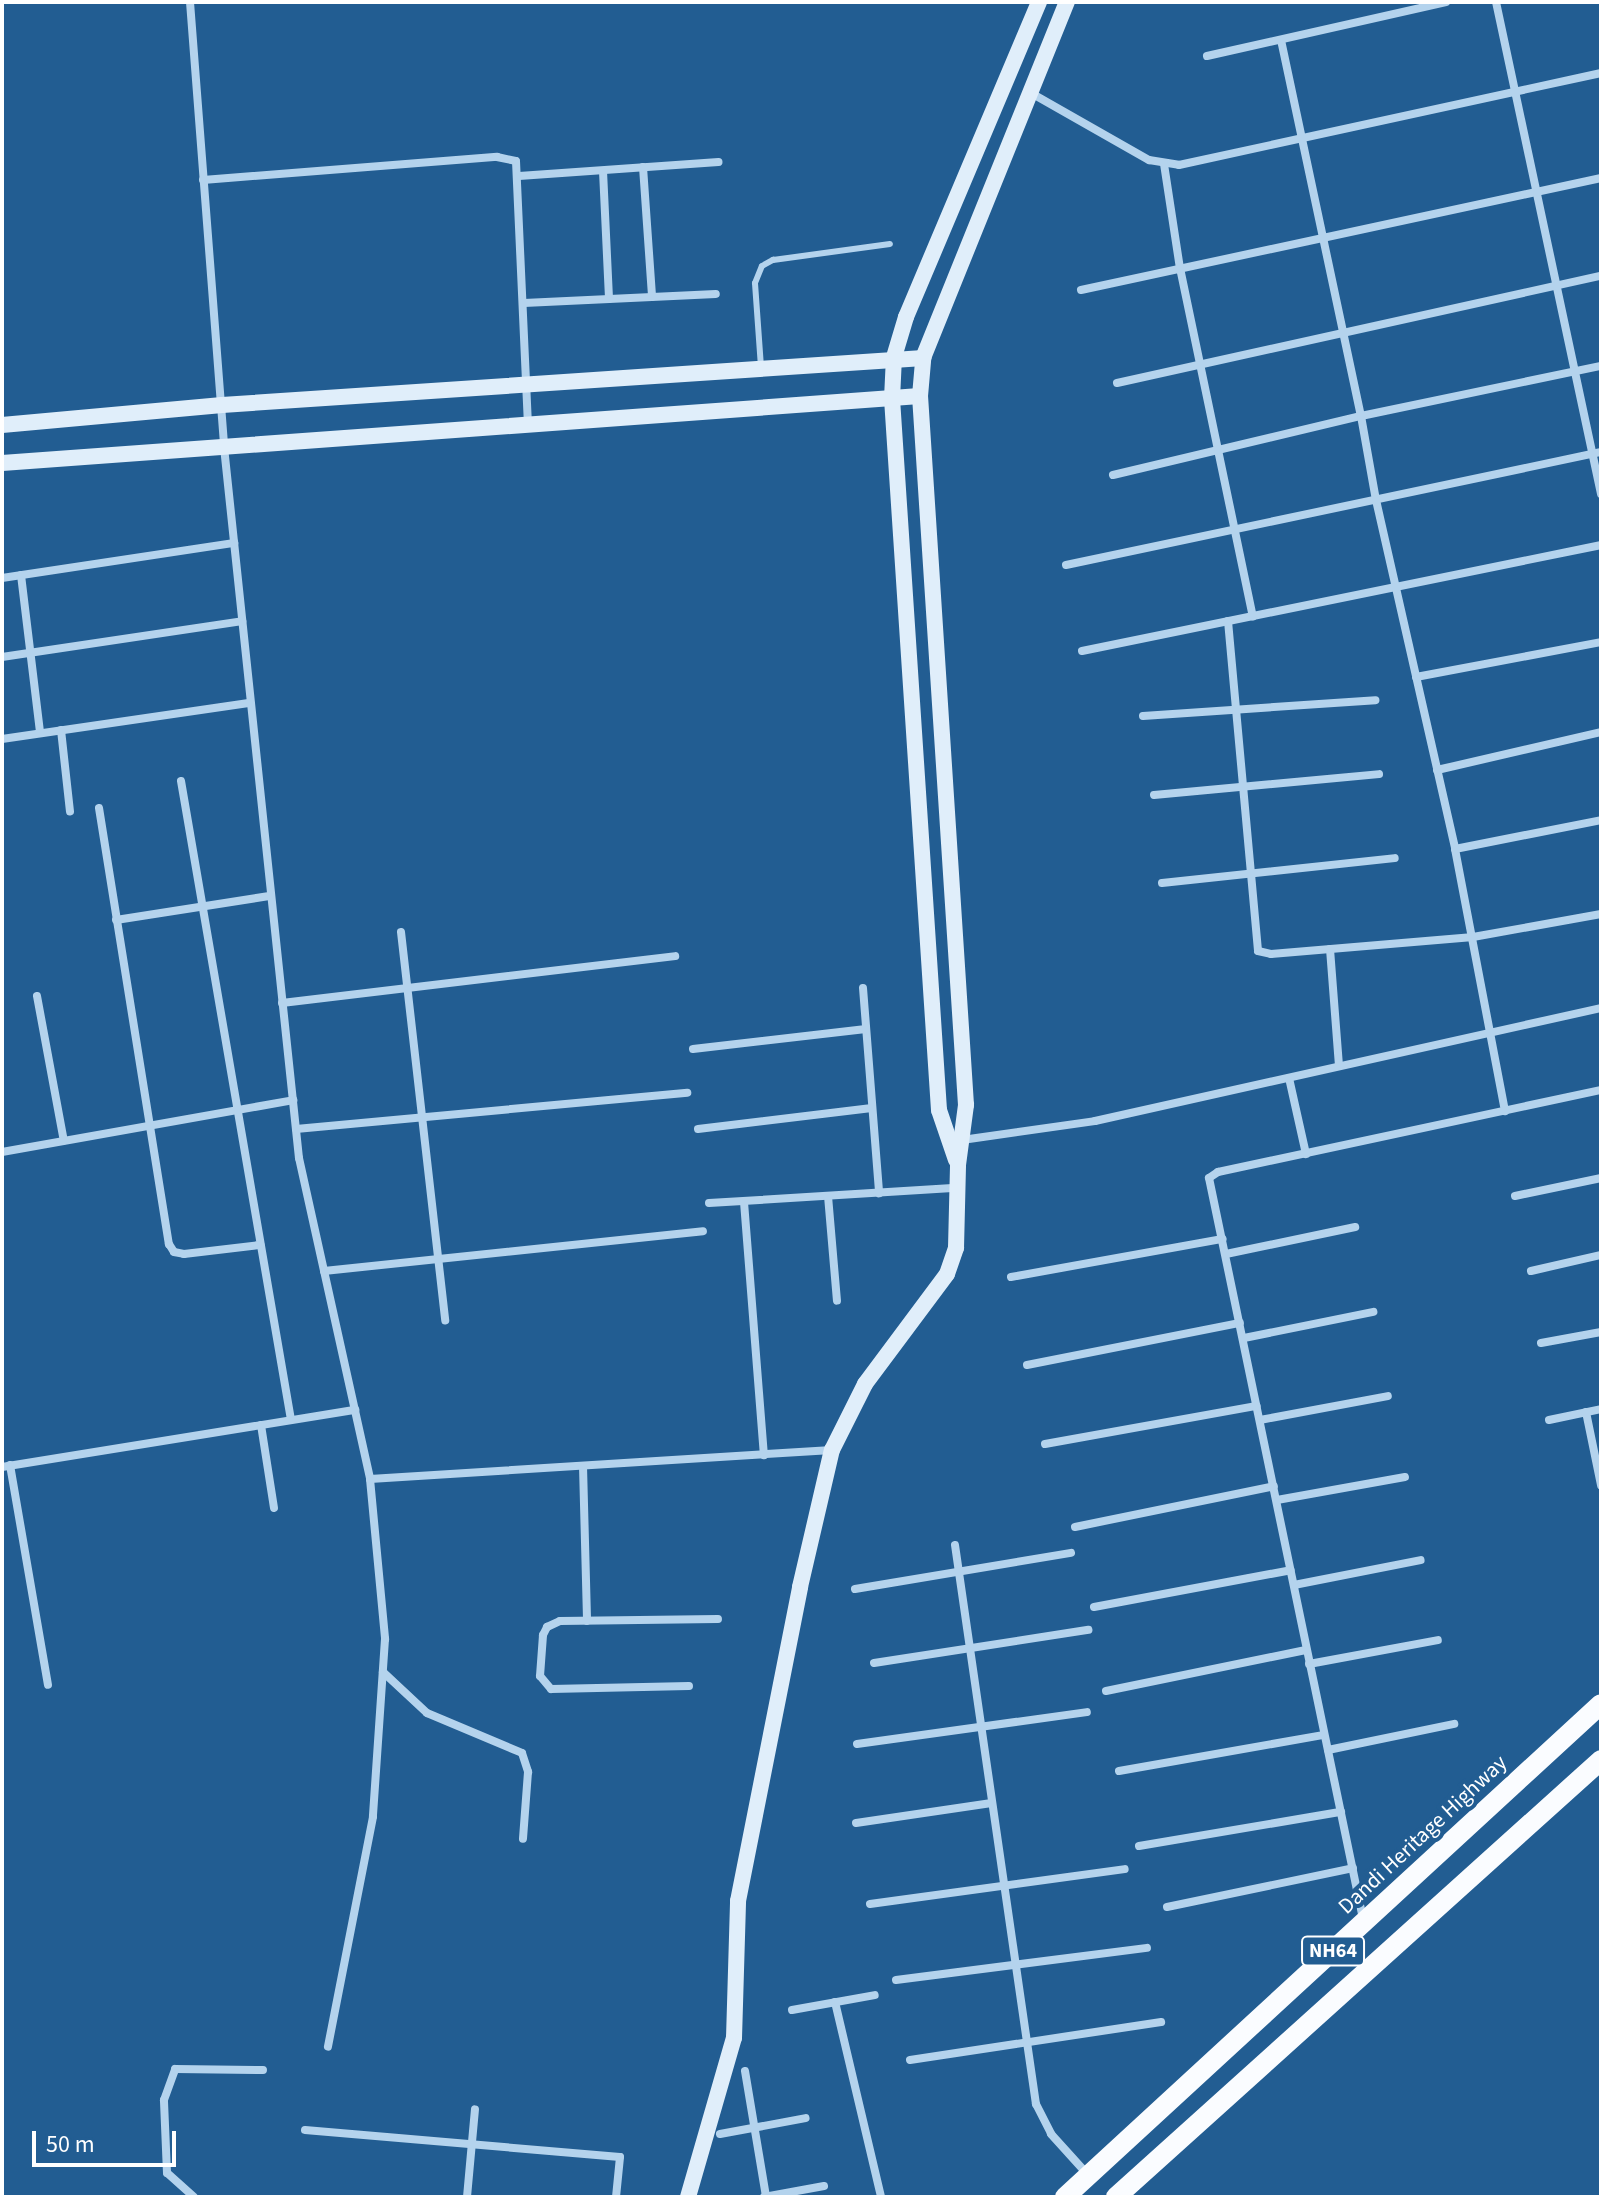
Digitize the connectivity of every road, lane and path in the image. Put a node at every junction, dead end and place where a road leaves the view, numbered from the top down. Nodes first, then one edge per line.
1 (190, 2) edge
2 (1039, 2) edge
3 (1067, 2) edge
4 (1446, 2) edge
5 (1496, 2) edge
6 (1281, 40) junction
7 (1207, 56) dead end
8 (1601, 73) edge
9 (1516, 92) junction
10 (1030, 93) junction
11 (1301, 139) junction
12 (719, 162) dead end
13 (1164, 164) junction
14 (643, 167) junction
15 (603, 171) junction
16 (519, 176) junction
17 (1601, 178) edge
18 (203, 180) junction
19 (1534, 192) junction
20 (1322, 238) junction
21 (890, 244) dead end
22 (1180, 268) junction
23 (1601, 276) edge
24 (1556, 285) junction
25 (1081, 290) dead end
26 (716, 294) dead end
27 (652, 297) junction
28 (609, 299) junction
29 (524, 303) junction
30 (1343, 331) junction
31 (894, 357) junction
32 (923, 358) junction
33 (1201, 364) junction
34 (1601, 366) edge
35 (761, 367) junction
36 (1575, 372) junction
37 (527, 383) junction
38 (1117, 383) dead end
39 (920, 396) junction
40 (892, 399) junction
41 (222, 405) junction
42 (1361, 416) junction
43 (2, 425) edge
44 (528, 425) junction
45 (224, 447) junction
46 (1219, 450) junction
47 (1597, 453) edge
48 (2, 463) edge
49 (1113, 475) dead end
50 (1601, 494) edge
51 (1376, 500) junction
52 (1235, 529) junction
53 (234, 543) junction
54 (1601, 545) edge
55 (1066, 565) dead end
56 (21, 575) junction
57 (2, 578) edge
58 (1394, 587) junction
59 (1253, 616) junction
60 (242, 621) junction
61 (1228, 621) junction
62 (1601, 642) edge
63 (1082, 651) dead end
64 (30, 653) junction
65 (2, 657) edge
66 (1416, 677) junction
67 (1375, 700) dead end
68 (250, 703) junction
69 (1237, 709) junction
70 (1143, 716) dead end
71 (61, 730) junction
72 (1601, 732) edge
73 (40, 733) junction
74 (2, 739) edge
75 (1437, 770) junction
76 (1379, 774) dead end
77 (181, 781) dead end
78 (1244, 787) junction
79 (1154, 795) dead end
80 (99, 808) dead end
81 (70, 812) dead end
82 (1601, 820) edge
83 (1455, 849) junction
84 (1395, 858) dead end
85 (1250, 873) junction
86 (1162, 883) dead end
87 (269, 896) junction
88 (203, 906) junction
89 (1601, 914) edge
90 (116, 920) junction
91 (401, 932) dead end
92 (1473, 937) junction
93 (1330, 949) junction
94 (675, 956) dead end
95 (407, 988) junction
96 (863, 988) dead end
97 (37, 996) dead end
98 (282, 1003) junction
99 (1601, 1008) edge
100 (866, 1029) junction
101 (1491, 1032) junction
102 (693, 1049) dead end
103 (1339, 1066) junction
104 (1289, 1078) junction
105 (1601, 1090) edge
106 (687, 1093) dead end
107 (293, 1100) junction
108 (872, 1108) junction
109 (237, 1109) junction
110 (1505, 1111) junction
111 (422, 1117) junction
112 (149, 1124) junction
113 (296, 1129) junction
114 (698, 1129) dead end
115 (64, 1141) junction
116 (961, 1141) junction
117 (2, 1152) edge
118 (1306, 1154) junction
119 (958, 1165) junction
120 (1601, 1178) edge
121 (957, 1188) junction
122 (879, 1193) junction
123 (828, 1196) junction
124 (1515, 1196) dead end
125 (744, 1202) junction
126 (709, 1203) dead end
127 (1355, 1227) dead end
128 (703, 1231) dead end
129 (1223, 1239) junction
130 (260, 1245) junction
131 (1226, 1254) junction
132 (1601, 1255) edge
133 (438, 1259) junction
134 (324, 1271) junction
135 (1531, 1271) dead end
136 (1011, 1277) dead end
137 (837, 1301) dead end
138 (1373, 1312) dead end
139 (445, 1321) dead end
140 (1240, 1323) junction
141 (1601, 1332) edge
142 (1244, 1338) junction
143 (1541, 1343) dead end
144 (1027, 1365) dead end
145 (1388, 1396) dead end
146 (1257, 1406) junction
147 (1601, 1409) edge
148 (355, 1410) junction
149 (1586, 1412) junction
150 (291, 1420) junction
151 (1260, 1420) junction
152 (1549, 1420) dead end
153 (261, 1425) junction
154 (1045, 1444) dead end
155 (832, 1450) junction
156 (767, 1455) junction
157 (6, 1466) edge
158 (583, 1466) junction
159 (1405, 1477) dead end
160 (370, 1479) junction
161 (1601, 1485) edge
162 (1274, 1486) junction
163 (1277, 1500) junction
164 (274, 1508) dead end
165 (1075, 1527) dead end
166 (955, 1545) dead end
167 (1071, 1553) dead end
168 (1421, 1560) dead end
169 (1291, 1570) junction
170 (959, 1571) junction
171 (1294, 1585) junction
172 (855, 1589) dead end
173 (1094, 1607) dead end
174 (718, 1619) dead end
175 (587, 1621) junction
176 (1088, 1630) dead end
177 (1438, 1640) dead end
178 (970, 1648) junction
179 (1306, 1650) junction
180 (874, 1663) dead end
181 (1309, 1664) junction
182 (383, 1672) junction
183 (48, 1685) dead end
184 (689, 1686) dead end
185 (1106, 1691) dead end
186 (1601, 1704) edge
187 (1087, 1712) dead end
188 (1454, 1724) dead end
189 (982, 1727) junction
190 (1324, 1735) junction
191 (857, 1744) dead end
192 (1328, 1750) junction
193 (1600, 1763) edge
194 (1119, 1771) dead end
195 (992, 1803) junction
196 (1341, 1812) junction
197 (856, 1823) dead end
198 (523, 1839) dead end
199 (1139, 1846) dead end
200 (1353, 1868) junction
201 (1125, 1869) dead end
202 (1004, 1884) junction
203 (870, 1904) dead end
204 (1167, 1907) dead end
205 (1364, 1922) junction
206 (1147, 1948) dead end
207 (1016, 1965) junction
208 (896, 1980) dead end
209 (875, 1995) dead end
210 (835, 2002) junction
211 (792, 2010) dead end
212 (1161, 2022) dead end
213 (1027, 2043) junction
214 (328, 2047) dead end
215 (910, 2060) dead end
216 (263, 2070) dead end
217 (745, 2071) dead end
218 (475, 2109) dead end
219 (806, 2118) dead end
220 (755, 2128) junction
221 (305, 2130) dead end
222 (720, 2134) dead end
223 (472, 2145) junction
224 (1089, 2176) junction
225 (824, 2186) dead end
226 (194, 2197) edge
227 (467, 2197) edge
228 (616, 2197) edge
229 (688, 2197) edge
230 (766, 2197) edge
231 (881, 2197) edge
232 (1065, 2197) edge
233 (1116, 2197) edge

1 - 18 street
2 - 31 street
3 - 10 street
4 - 6 street
5 - 9 street
6 - 7 street
6 - 11 street
8 - 9 street
9 - 11 street
9 - 19 street
10 - 13 street
10 - 32 street
11 - 13 street
11 - 20 street
12 - 14 street
13 - 22 street
14 - 15 street
14 - 27 street
15 - 16 street
15 - 28 street
16 - 18 street
16 - 29 street
17 - 19 street
18 - 41 street
19 - 20 street
19 - 24 street
20 - 22 street
20 - 30 street
21 - 35 lane
22 - 25 street
22 - 33 street
23 - 24 street
24 - 30 street
24 - 36 street
26 - 27 street
27 - 28 street
28 - 29 street
29 - 37 street
30 - 33 street
30 - 42 street
31 - 32 street
31 - 35 street
31 - 40 street
32 - 39 street
33 - 38 street
33 - 46 street
34 - 36 street
35 - 37 street
36 - 42 street
36 - 47 street
37 - 41 street
37 - 44 street
39 - 40 street
39 - 116 street
40 - 44 street
40 - 119 street
41 - 43 street
41 - 45 street
42 - 46 street
42 - 51 street
44 - 45 street
45 - 48 street
45 - 53 street
46 - 49 street
46 - 52 street
47 - 50 street
47 - 51 street
51 - 52 street
51 - 58 street
52 - 55 street
52 - 59 street
53 - 56 street
53 - 60 street
54 - 58 street
56 - 57 street
56 - 64 street
58 - 59 street
58 - 66 street
59 - 61 street
60 - 64 street
60 - 68 street
61 - 63 street
61 - 69 street
62 - 66 street
64 - 65 street
64 - 73 street
66 - 75 street
67 - 69 street
68 - 71 street
68 - 87 street
69 - 70 street
69 - 78 street
71 - 73 street
71 - 81 street
72 - 75 street
73 - 74 street
75 - 83 street
76 - 78 street
77 - 88 street
78 - 79 street
78 - 85 street
80 - 90 street
82 - 83 street
83 - 92 street
84 - 85 street
85 - 86 street
85 - 93 street
87 - 88 street
87 - 98 street
88 - 90 street
88 - 109 street
89 - 92 street
90 - 112 street
91 - 95 street
92 - 93 street
92 - 101 street
93 - 103 street
94 - 95 street
95 - 98 street
95 - 111 street
96 - 100 street
97 - 115 street
98 - 107 street
99 - 101 street
100 - 102 street
100 - 108 street
101 - 103 street
101 - 110 street
103 - 104 street
104 - 116 street
104 - 118 street
105 - 110 street
106 - 111 street
107 - 109 street
107 - 113 street
108 - 114 street
108 - 122 street
109 - 112 street
109 - 130 street
110 - 118 street
111 - 113 street
111 - 133 street
112 - 115 street
112 - 130 street
113 - 134 street
115 - 117 street
116 - 119 street
118 - 129 street
119 - 121 street
120 - 124 street
121 - 122 street
121 - 155 street
122 - 123 street
123 - 125 street
123 - 137 street
125 - 126 street
125 - 156 street
127 - 131 street
128 - 133 street
129 - 131 street
129 - 136 street
130 - 150 street
131 - 140 street
132 - 135 street
133 - 134 street
133 - 139 street
134 - 148 street
138 - 142 street
140 - 142 street
140 - 144 street
141 - 143 street
142 - 146 street
145 - 151 street
146 - 151 street
146 - 154 street
147 - 149 street
148 - 150 street
148 - 160 street
149 - 152 street
149 - 161 street
150 - 153 street
151 - 162 street
153 - 157 street
153 - 164 street
155 - 156 street
155 - 229 street
156 - 158 street
157 - 183 street
158 - 160 street
158 - 175 street
159 - 163 street
160 - 182 street
162 - 163 street
162 - 165 street
163 - 169 street
166 - 170 street
167 - 170 street
168 - 171 street
169 - 171 street
169 - 173 street
170 - 172 street
170 - 178 street
171 - 179 street
174 - 175 street
175 - 184 street
176 - 178 street
177 - 181 street
178 - 180 street
178 - 189 street
179 - 181 street
179 - 185 street
181 - 190 street
182 - 198 street
182 - 214 street
186 - 205 main road, Dandi Heritage Highway / NH64
187 - 189 street
188 - 192 street
189 - 191 street
189 - 195 street
190 - 192 street
190 - 194 street
192 - 196 street
193 - 233 main road, NH64
195 - 197 street
195 - 202 street
196 - 199 street
196 - 200 street
200 - 204 street
200 - 205 street
201 - 202 street
202 - 203 street
202 - 207 street
205 - 224 main road, Dandi Heritage Highway / NH64
206 - 207 street
207 - 208 street
207 - 213 street
209 - 210 street
210 - 211 street
210 - 231 street
212 - 213 street
213 - 215 street
213 - 224 street
216 - 226 street
217 - 220 street
218 - 223 street
219 - 220 street
220 - 222 street
220 - 230 street
221 - 223 street
223 - 227 street
223 - 228 street
224 - 232 main road, Dandi Heritage Highway / NH64
225 - 230 street

